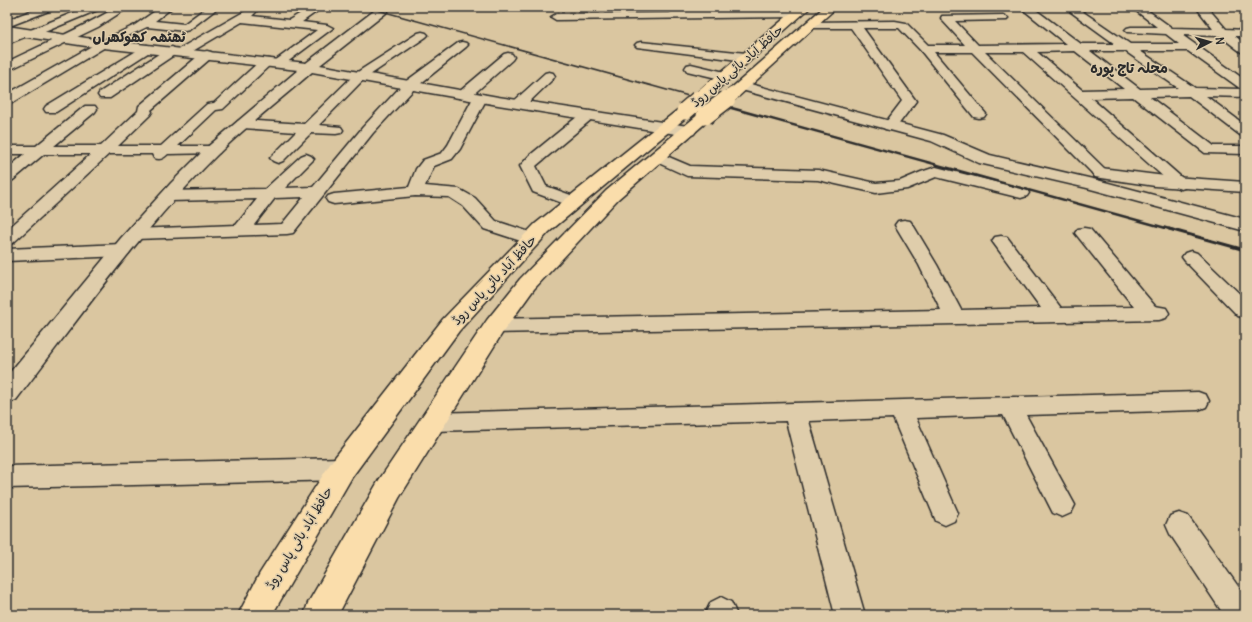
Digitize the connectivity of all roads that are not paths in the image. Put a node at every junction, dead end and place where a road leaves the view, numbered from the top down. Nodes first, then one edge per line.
1 (50, 7) edge
2 (96, 7) edge
3 (124, 7) edge
4 (168, 7) edge
5 (214, 7) edge
6 (260, 7) edge
7 (318, 7) edge
8 (385, 7) edge
9 (662, 7) edge
10 (831, 7) edge
11 (1025, 7) edge
12 (1070, 7) edge
13 (1136, 7) edge
14 (1201, 7) edge
15 (800, 11) edge
16 (556, 17) dead end
17 (240, 18) junction
18 (1004, 18) dead end
19 (7, 24) edge
20 (142, 24) junction
21 (291, 24) junction
22 (94, 25) junction
23 (811, 25) junction
24 (855, 25) junction
25 (7, 30) edge
26 (1131, 30) dead end
27 (1168, 30) junction
28 (1221, 31) junction
29 (1245, 32) edge
30 (28, 34) junction
31 (422, 35) dead end
32 (63, 39) junction
33 (7, 41) edge
34 (103, 44) junction
35 (462, 45) dead end
36 (1128, 47) junction
37 (1192, 47) junction
38 (147, 48) junction
39 (642, 48) dead end
40 (1027, 48) junction
41 (1080, 48) junction
42 (975, 49) junction
43 (925, 50) junction
44 (1245, 50) edge
45 (177, 52) junction
46 (207, 55) junction
47 (508, 57) dead end
48 (746, 57) junction
49 (272, 63) junction
50 (7, 67) edge
51 (309, 67) junction
52 (691, 68) dead end
53 (360, 76) junction
54 (549, 76) dead end
55 (725, 76) junction
56 (410, 85) junction
57 (1245, 86) edge
58 (738, 90) junction
59 (1137, 92) junction
60 (1192, 92) junction
61 (1245, 93) edge
62 (1078, 94) junction
63 (105, 95) dead end
64 (464, 95) junction
65 (480, 98) junction
66 (7, 100) edge
67 (519, 104) junction
68 (51, 109) dead end
69 (90, 109) dead end
70 (584, 109) junction
71 (979, 114) dead end
72 (693, 119) junction
73 (243, 124) junction
74 (890, 126) junction
75 (664, 127) junction
76 (308, 128) junction
77 (336, 130) dead end
78 (1245, 132) edge
79 (937, 138) junction
80 (7, 150) edge
81 (41, 150) junction
82 (105, 150) junction
83 (214, 150) junction
84 (1245, 150) edge
85 (160, 154) junction
86 (657, 157) junction
87 (278, 158) dead end
88 (306, 159) dead end
89 (1101, 173) junction
90 (7, 176) edge
91 (1181, 184) junction
92 (1245, 187) edge
93 (415, 191) junction
94 (318, 192) junction
95 (270, 193) junction
96 (1020, 193) dead end
97 (170, 196) junction
98 (334, 199) dead end
99 (573, 202) junction
100 (904, 225) dead end
101 (1245, 226) edge
102 (241, 230) junction
103 (1084, 233) dead end
104 (135, 234) junction
105 (7, 239) edge
106 (533, 239) junction
107 (1001, 241) dead end
108 (122, 250) junction
109 (7, 255) edge
110 (1191, 257) dead end
111 (1245, 311) edge
112 (1056, 315) junction
113 (954, 316) junction
114 (495, 326) junction
115 (7, 393) edge
116 (1198, 401) dead end
117 (1010, 406) junction
118 (901, 409) junction
119 (795, 412) junction
120 (433, 422) junction
121 (342, 469) junction
122 (7, 477) edge
123 (1062, 505) dead end
124 (945, 513) dead end
125 (1179, 525) dead end
126 (254, 615) edge
127 (320, 615) edge
128 (850, 615) edge
129 (1241, 615) edge

1 - 19 street
2 - 30 street
3 - 22 street
4 - 20 street
5 - 20 street
6 - 17 street
7 - 21 street
8 - 51 street
9 - 15 lane
10 - 23 highway, حافظ آباد بائی پاس روڈ
11 - 41 street
12 - 36 street
13 - 27 street
14 - 28 street
15 - 16 street
15 - 48 highway, حافظ آباد بائی پاس روڈ
17 - 21 street
17 - 45 street
18 - 42 street
20 - 22 street
20 - 34 street
21 - 49 street
22 - 32 street
23 - 24 street
23 - 58 highway, حافظ آباد بائی پاس روڈ
24 - 43 street
24 - 74 street
25 - 30 street
26 - 27 street
27 - 28 street
27 - 37 street
28 - 29 street
28 - 44 street
30 - 32 street
30 - 33 street
31 - 53 street
32 - 34 street
32 - 50 street
34 - 38 street
34 - 66 street
35 - 56 street
36 - 37 street
36 - 41 street
36 - 60 street
37 - 57 street
38 - 45 street
38 - 68 street
39 - 48 street
40 - 41 street
40 - 42 street
40 - 62 street
41 - 59 street
42 - 43 street
42 - 89 street
43 - 71 street
45 - 46 street
45 - 63 street
46 - 49 street
46 - 82 street
47 - 64 street
48 - 55 highway, حافظ آباد بائی پاس روڈ
49 - 51 street
49 - 85 street
51 - 53 street
51 - 73 street
52 - 55 street
53 - 56 street
53 - 76 street
54 - 67 street
55 - 72 highway, حافظ آباد بائی پاس روڈ, bridge
56 - 64 street
56 - 94 street
58 - 72 highway, حافظ آباد بائی پاس روڈ, bridge
58 - 74 street
59 - 60 street
59 - 62 street
59 - 84 street
60 - 61 street
60 - 78 street
62 - 91 street
64 - 65 street
65 - 67 street
65 - 93 street
67 - 70 street
69 - 81 street
70 - 75 street
70 - 99 street
72 - 75 highway, حافظ آباد بائی پاس روڈ
72 - 86 highway, حافظ آباد بائی پاس روڈ
73 - 76 street
73 - 83 street
74 - 79 street
75 - 99 highway, حافظ آباد بائی پاس روڈ
76 - 77 street
76 - 87 street
79 - 89 street
79 - 101 street
80 - 81 street
81 - 82 street
81 - 90 street
82 - 85 street
82 - 105 street
83 - 85 street
83 - 97 street
86 - 96 street
86 - 114 highway, حافظ آباد بائی پاس روڈ
88 - 95 street
89 - 91 street
91 - 92 street
93 - 98 street
93 - 106 street
94 - 95 street
94 - 102 street
95 - 97 street
95 - 102 street
97 - 104 street
99 - 106 highway, حافظ آباد بائی پاس روڈ
100 - 113 street
102 - 104 street
103 - 112 street
104 - 108 street
106 - 121 highway, حافظ آباد بائی پاس روڈ
107 - 112 street
108 - 109 street
108 - 115 street
110 - 111 street
112 - 113 street
113 - 114 street
114 - 120 highway, حافظ آباد بائی پاس روڈ
116 - 117 street
117 - 118 street
117 - 123 street
118 - 119 street
118 - 124 street
119 - 120 street
119 - 128 street
120 - 127 highway, حافظ آباد بائی پاس روڈ
121 - 122 street
121 - 126 highway, حافظ آباد بائی پاس روڈ
125 - 129 street

